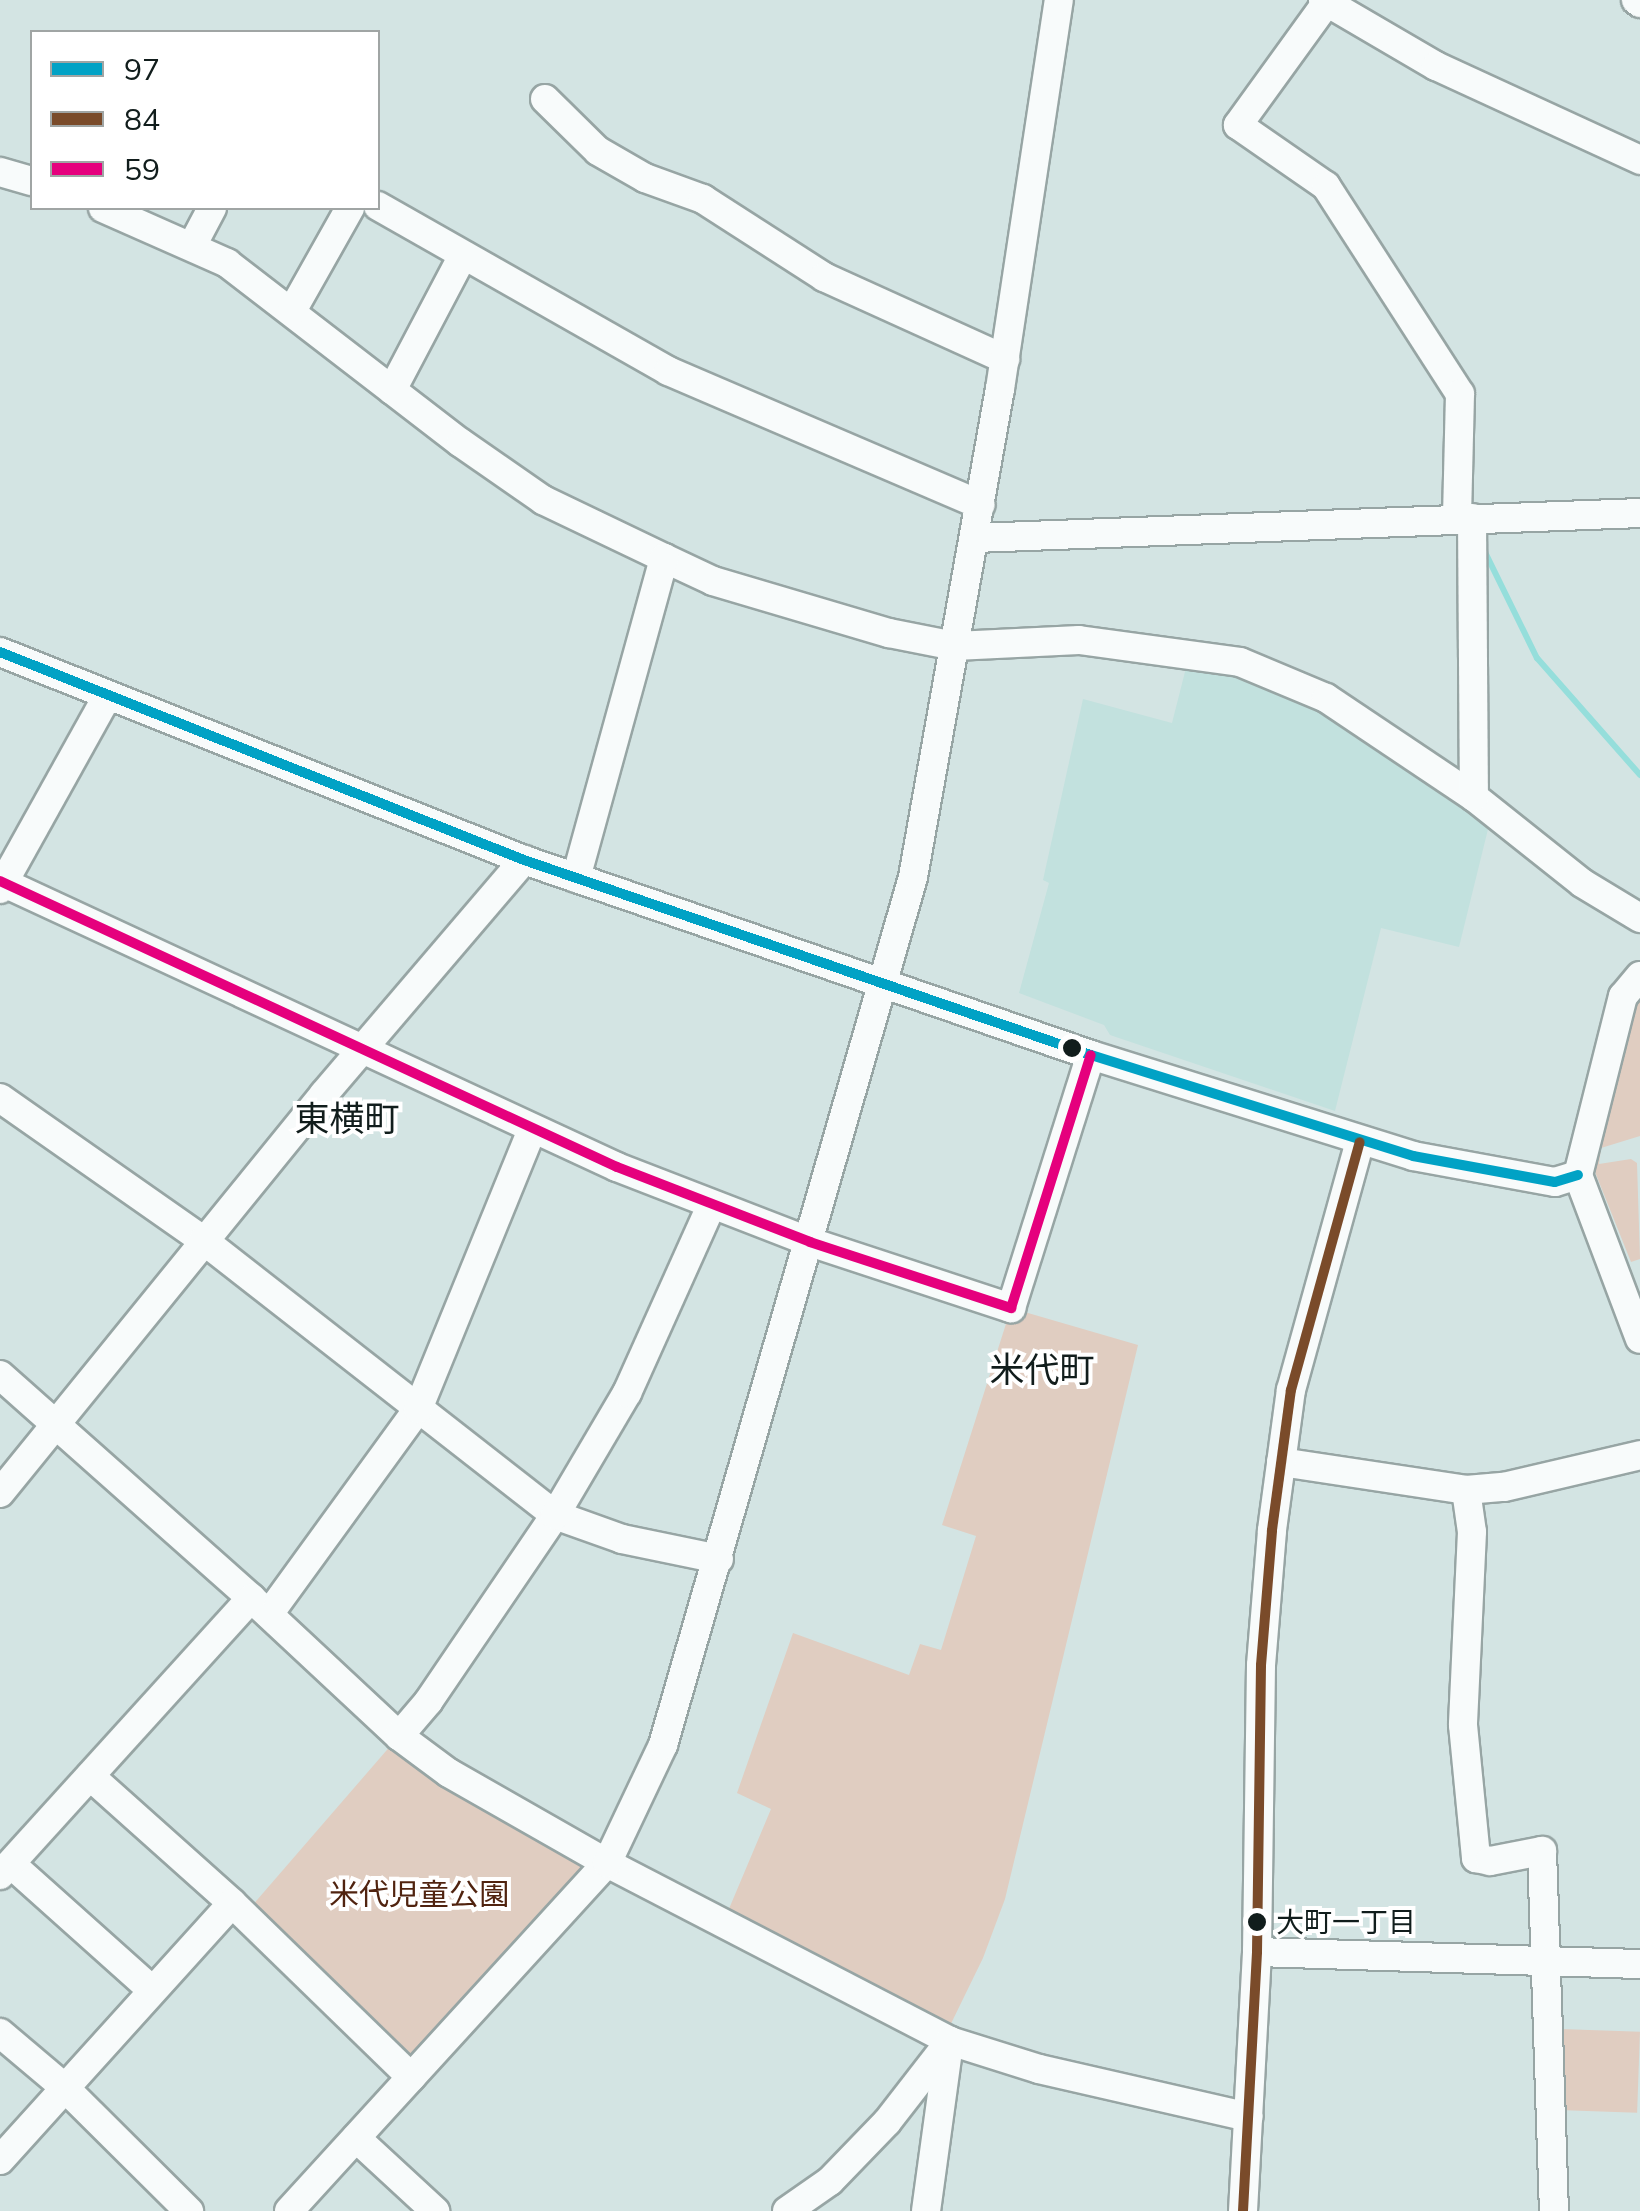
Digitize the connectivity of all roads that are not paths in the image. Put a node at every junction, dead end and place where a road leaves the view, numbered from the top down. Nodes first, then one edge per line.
1 (1059, 0) edge
2 (1325, 1) edge
3 (544, 99) dead end
4 (1640, 160) edge
5 (0, 172) edge
6 (30, 181) edge
7 (380, 207) edge
8 (107, 210) edge
9 (211, 210) edge
10 (349, 210) edge
11 (192, 246) junction
12 (462, 257) junction
13 (292, 310) junction
14 (1005, 359) junction
15 (392, 390) junction
16 (981, 505) junction
17 (1640, 513) edge
18 (1465, 518) junction
19 (975, 538) junction
20 (664, 558) junction
21 (955, 646) junction
22 (0, 652) edge
23 (107, 697) junction
24 (1474, 797) junction
25 (524, 860) junction
26 (576, 878) junction
27 (1, 884) edge
28 (1640, 918) edge
29 (1640, 976) edge
30 (885, 983) junction
31 (365, 1049) junction
32 (1092, 1054) junction
33 (0, 1098) edge
34 (532, 1129) junction
35 (1360, 1142) junction
36 (1578, 1176) junction
37 (711, 1206) junction
38 (203, 1240) junction
39 (810, 1242) junction
40 (1634, 1305) edge
41 (1640, 1339) edge
42 (0, 1375) edge
43 (418, 1409) junction
44 (55, 1420) junction
45 (1640, 1455) edge
46 (1282, 1462) junction
47 (1466, 1490) junction
48 (0, 1493) edge
49 (556, 1516) junction
50 (720, 1559) junction
51 (260, 1606) junction
52 (399, 1736) junction
53 (90, 1776) junction
54 (608, 1863) junction
55 (6, 1870) edge
56 (232, 1903) junction
57 (1257, 1952) junction
58 (1548, 1962) junction
59 (1640, 1964) edge
60 (152, 1990) junction
61 (0, 2033) edge
62 (950, 2040) junction
63 (411, 2077) junction
64 (65, 2088) junction
65 (1250, 2117) junction
66 (356, 2138) junction
67 (0, 2160) edge
68 (189, 2211) edge
69 (289, 2211) edge
70 (436, 2211) edge
71 (787, 2211) edge
72 (926, 2211) edge
73 (1243, 2211) edge
74 (1554, 2211) edge

1 - 14 street
2 - 4 street
2 - 18 street
3 - 14 street
5 - 6 street
7 - 12 street
8 - 11 street
9 - 11 street
10 - 13 street
11 - 13 street
12 - 15 street
12 - 16 street
13 - 15 street
14 - 16 street
15 - 20 street
16 - 19 street
17 - 18 street
18 - 19 street
18 - 24 street
19 - 21 street
20 - 21 street
20 - 26 street
21 - 24 street
21 - 30 street
22 - 23 street
23 - 25 street
23 - 27 street
24 - 28 street
25 - 26 street
25 - 31 street
26 - 30 street
27 - 31 street
29 - 36 street
30 - 32 street
30 - 39 street
31 - 34 street
31 - 38 street
32 - 35 street
32 - 39 street
33 - 38 street
34 - 37 street
34 - 43 street
35 - 36 street
35 - 46 street
36 - 40 street
37 - 39 street
37 - 49 street
38 - 43 street
38 - 44 street
39 - 50 street
40 - 41 street
42 - 44 street
43 - 49 street
43 - 51 street
44 - 48 street
44 - 51 street
45 - 47 street
46 - 47 street
46 - 57 street
47 - 58 street
49 - 50 street
49 - 52 street
50 - 54 street
51 - 52 street
51 - 53 street
52 - 54 street
53 - 55 street
53 - 56 street
54 - 62 street
54 - 63 street
55 - 60 street
56 - 60 street
56 - 63 street
57 - 58 street
57 - 65 street
58 - 59 street
58 - 74 street
60 - 64 street
61 - 64 street
62 - 65 street
62 - 71 street
62 - 72 street
63 - 66 street
64 - 67 street
64 - 68 street
65 - 73 street
66 - 69 street
66 - 70 street

